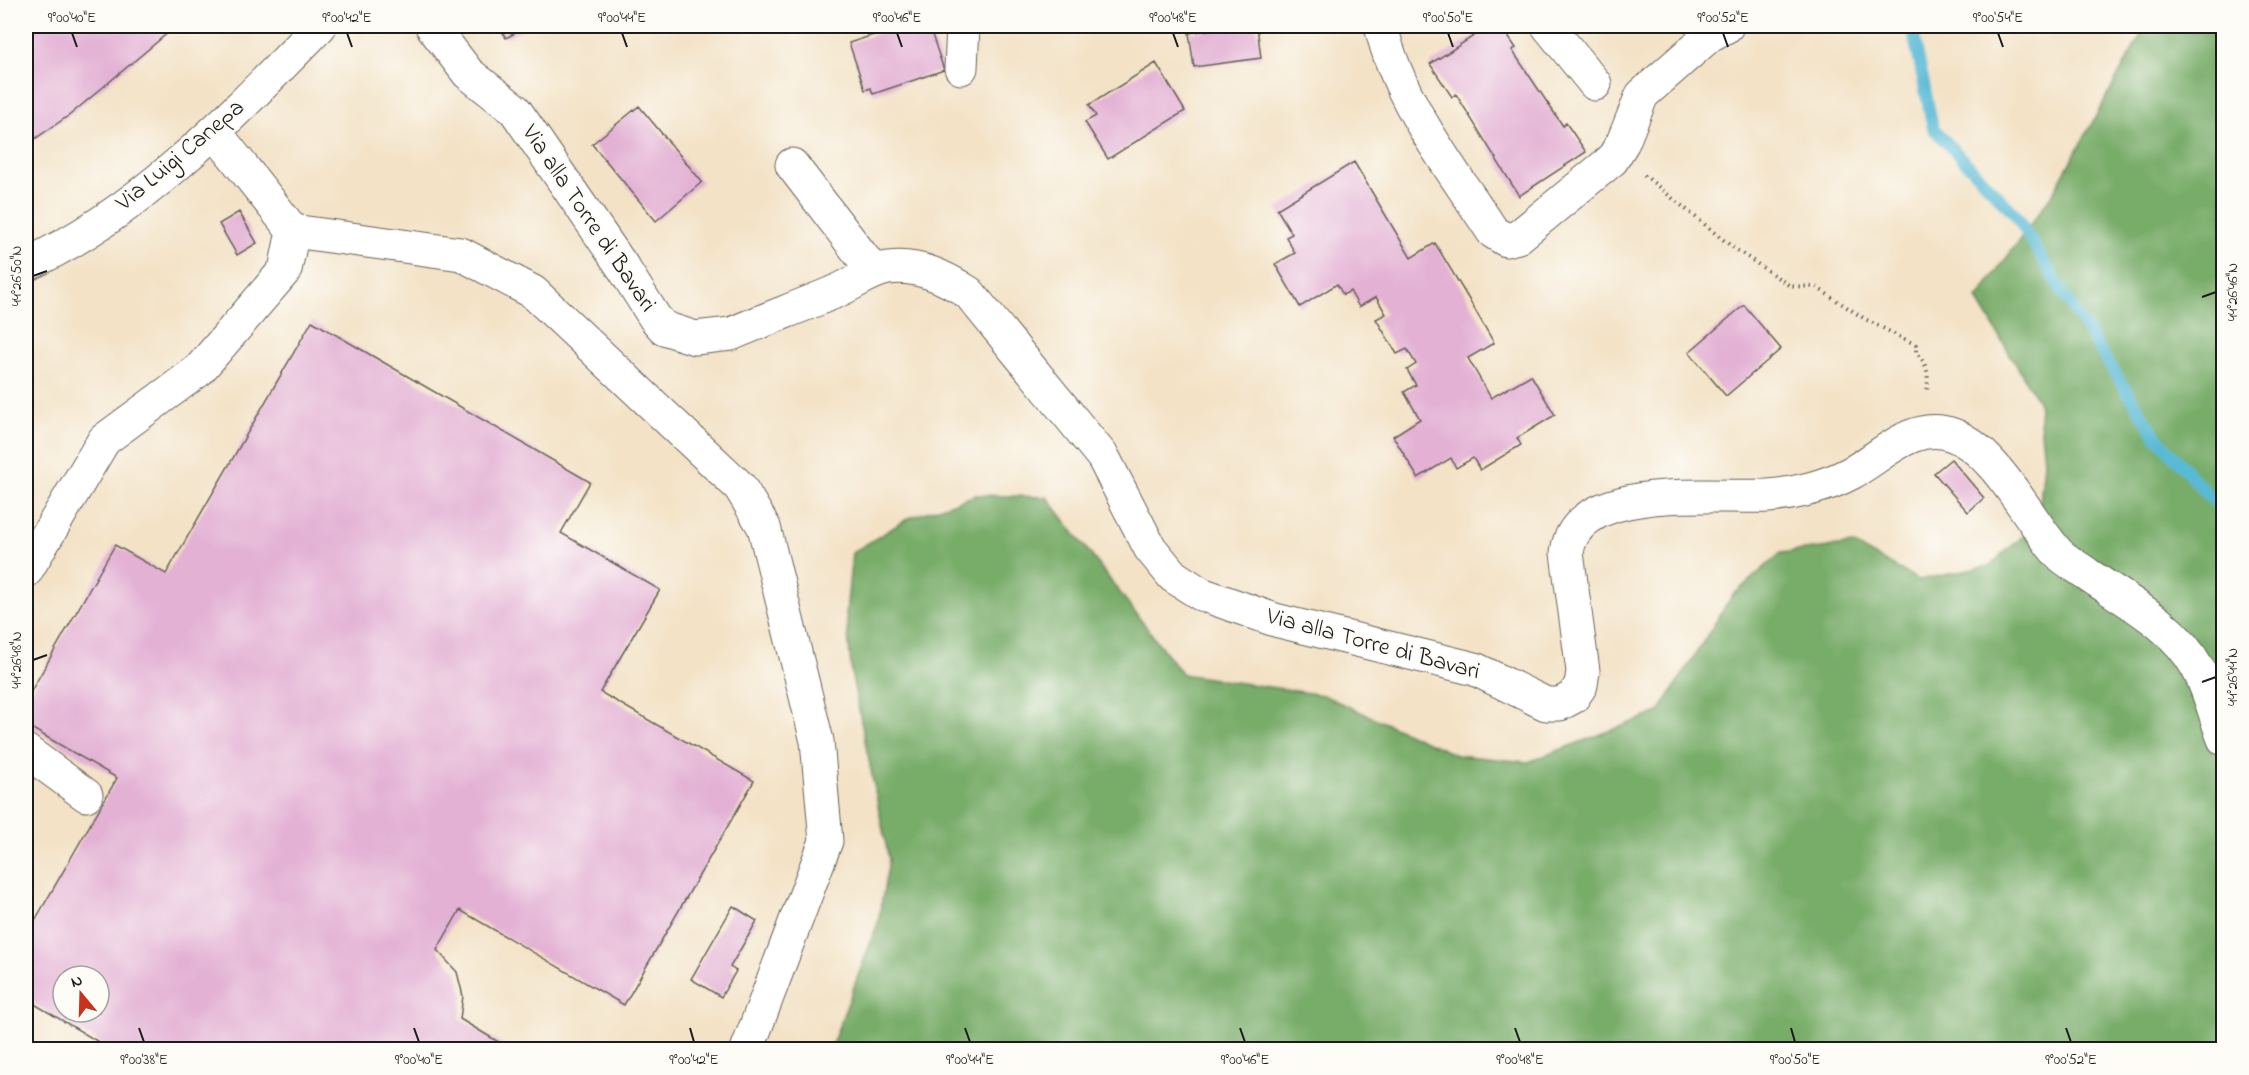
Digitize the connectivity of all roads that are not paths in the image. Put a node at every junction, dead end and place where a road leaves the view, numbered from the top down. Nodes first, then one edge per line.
1 (320, 26) edge
2 (432, 26) edge
3 (963, 26) edge
4 (1381, 26) edge
5 (1548, 26) edge
6 (1714, 29) edge
7 (961, 68) dead end
8 (1595, 84) dead end
9 (215, 132) junction
10 (792, 165) dead end
11 (293, 231) junction
12 (26, 265) edge
13 (874, 272) junction
14 (26, 571) edge
15 (2223, 739) edge
16 (26, 751) edge
17 (86, 795) dead end
18 (747, 1050) edge

1 - 9 street, Via Luigi Canepa
2 - 13 street, Via alla Torre di Bavari
3 - 7 street
4 - 6 street
5 - 8 street
9 - 11 street
9 - 12 street, Via Luigi Canepa
10 - 13 street
11 - 14 street
11 - 18 street
13 - 15 street, Via alla Torre di Bavari
16 - 17 street

